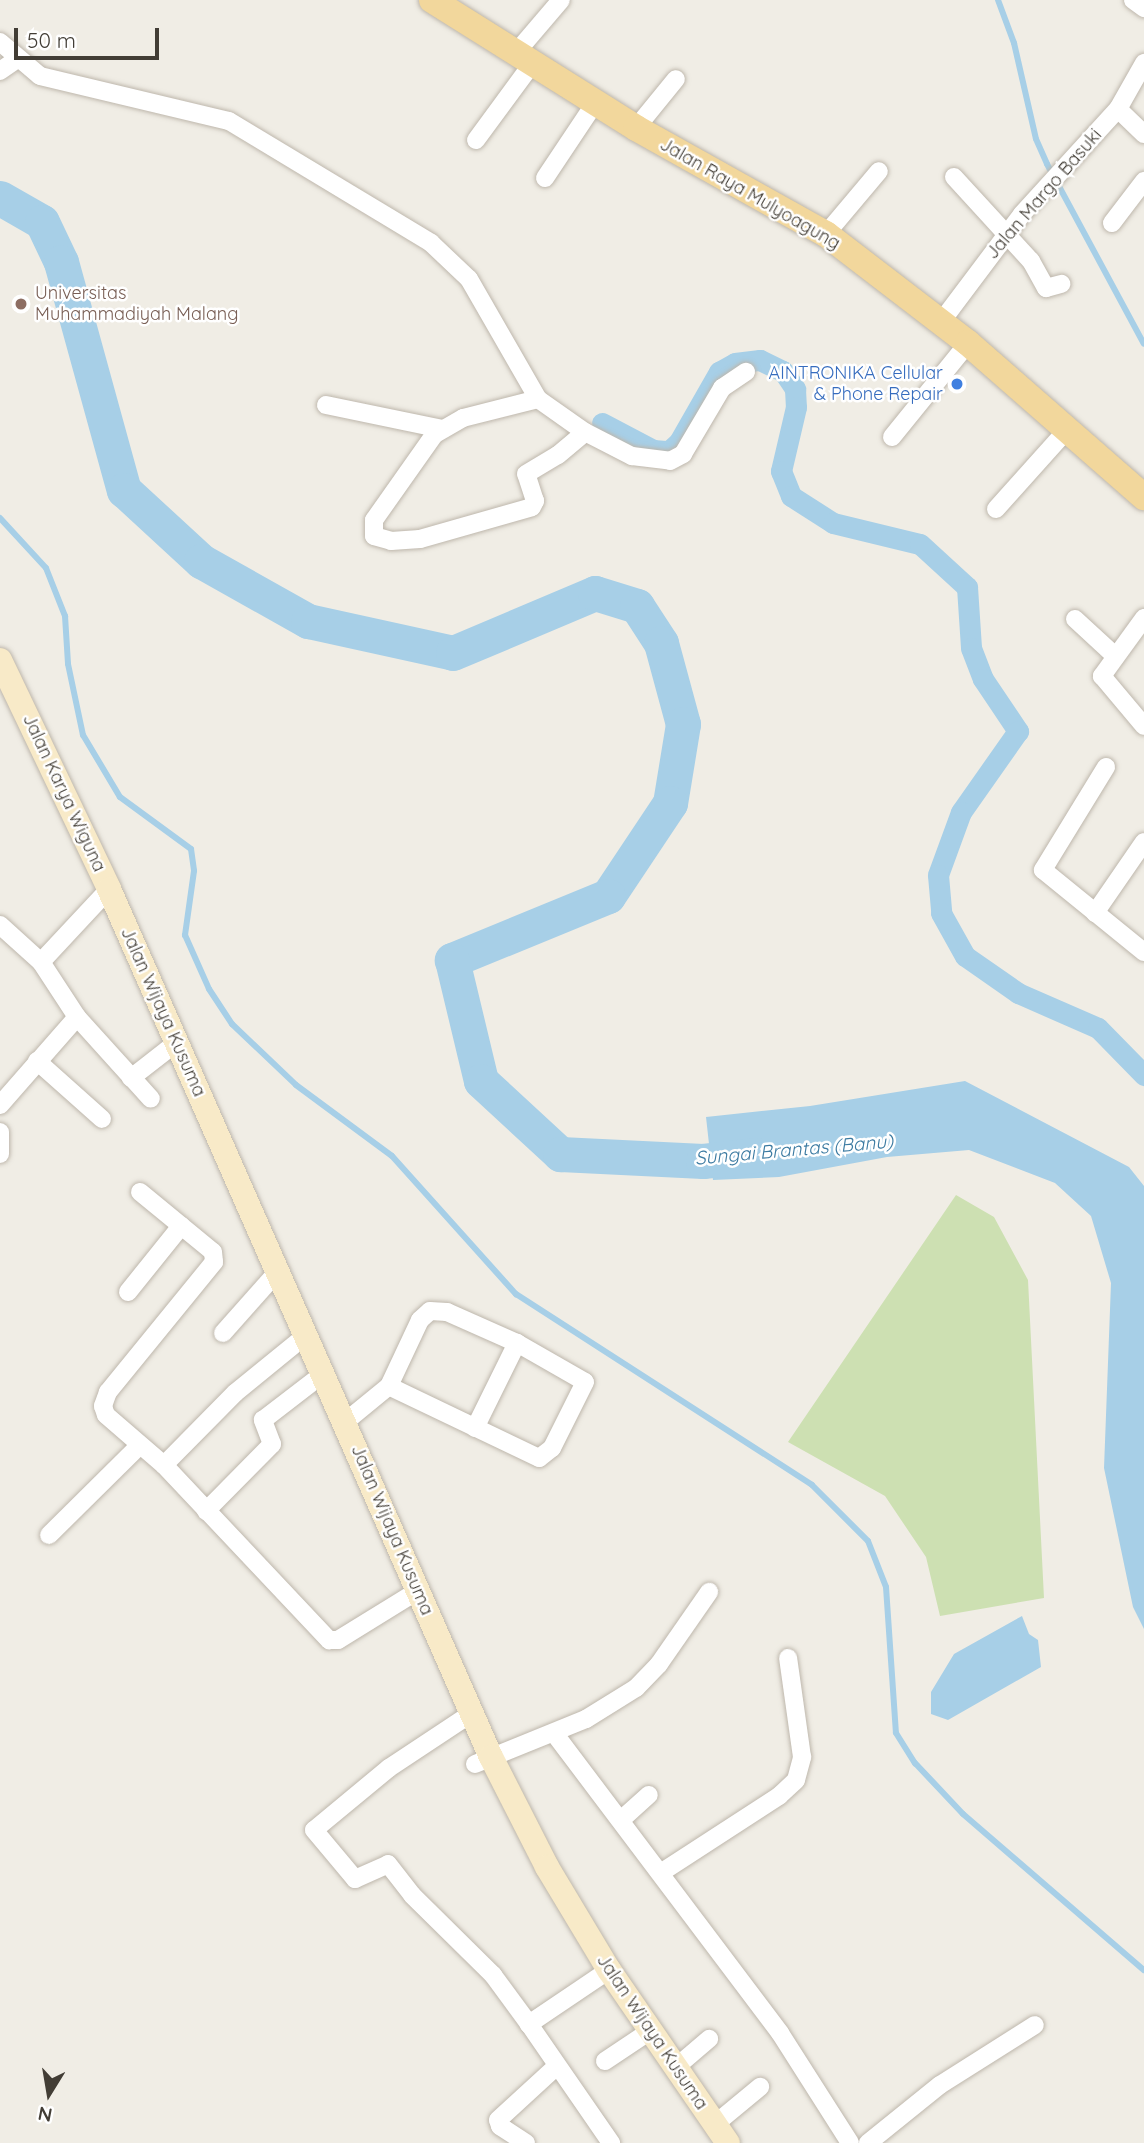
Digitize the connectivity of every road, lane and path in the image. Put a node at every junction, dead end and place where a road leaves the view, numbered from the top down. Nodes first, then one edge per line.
1 (432, 0) edge
2 (561, 0) edge
3 (1133, 0) edge
4 (1144, 8) edge
5 (0, 42) edge
6 (16, 60) junction
7 (523, 60) junction
8 (1144, 63) edge
9 (0, 71) edge
10 (676, 79) dead end
11 (595, 103) junction
12 (1118, 108) junction
13 (636, 128) junction
14 (1144, 134) edge
15 (476, 140) dead end
16 (879, 171) dead end
17 (954, 177) dead end
18 (545, 178) dead end
19 (1144, 181) edge
20 (1112, 223) dead end
21 (826, 234) junction
22 (1005, 236) junction
23 (1060, 284) dead end
24 (942, 322) junction
25 (968, 343) junction
26 (746, 372) dead end
27 (538, 398) junction
28 (326, 405) dead end
29 (442, 429) junction
30 (1067, 430) junction
31 (584, 432) junction
32 (892, 437) dead end
33 (1144, 497) edge
34 (996, 509) dead end
35 (1144, 618) edge
36 (1075, 619) dead end
37 (1114, 655) junction
38 (0, 660) edge
39 (1144, 726) edge
40 (1106, 766) dead end
41 (1143, 848) edge
42 (109, 889) junction
43 (1095, 913) junction
44 (0, 925) edge
45 (1144, 951) edge
46 (41, 962) junction
47 (77, 1017) junction
48 (177, 1042) junction
49 (37, 1061) junction
50 (131, 1078) junction
51 (151, 1099) dead end
52 (3, 1101) edge
53 (102, 1119) dead end
54 (0, 1132) edge
55 (0, 1154) edge
56 (140, 1192) dead end
57 (176, 1233) junction
58 (265, 1287) junction
59 (128, 1293) dead end
60 (223, 1333) dead end
61 (306, 1335) junction
62 (517, 1343) junction
63 (323, 1374) junction
64 (389, 1386) junction
65 (345, 1422) junction
66 (475, 1428) junction
67 (138, 1447) junction
68 (164, 1465) junction
69 (206, 1511) junction
70 (49, 1535) dead end
71 (418, 1590) junction
72 (709, 1592) dead end
73 (789, 1658) dead end
74 (472, 1713) junction
75 (554, 1733) junction
76 (483, 1760) junction
77 (649, 1795) dead end
78 (622, 1819) junction
79 (662, 1872) junction
80 (609, 1970) junction
81 (529, 2024) junction
82 (1035, 2025) dead end
83 (650, 2031) junction
84 (709, 2039) dead end
85 (605, 2061) dead end
86 (557, 2066) junction
87 (675, 2068) junction
88 (760, 2087) dead end
89 (721, 2134) edge
90 (526, 2143) edge
91 (611, 2143) edge
92 (850, 2143) edge
93 (868, 2143) edge

1 - 7 main road, Jalan Raya Mulyoagung
2 - 7 street
3 - 4 street
5 - 6 street
6 - 9 street
6 - 27 street
7 - 11 main road, Jalan Raya Mulyoagung
7 - 15 street
8 - 12 street, Jalan Margo Basuki
10 - 13 street
11 - 13 main road, Jalan Raya Mulyoagung
11 - 18 street
12 - 14 street
12 - 22 street, Jalan Margo Basuki
13 - 21 main road, Jalan Raya Mulyoagung
16 - 21 street
17 - 22 street
19 - 20 street
21 - 24 main road, Jalan Raya Mulyoagung
22 - 23 street
22 - 24 street, Jalan Margo Basuki
24 - 25 main road, Jalan Raya Mulyoagung
25 - 30 main road, Jalan Raya Mulyoagung
25 - 32 street
26 - 31 street
27 - 29 street
27 - 31 street
28 - 29 street
29 - 31 street
30 - 33 main road, Jalan Raya Mulyoagung
30 - 34 street
35 - 37 street
36 - 37 street
37 - 39 street
38 - 42 main road, Jalan Karya Wiguna
40 - 43 street
41 - 43 street
42 - 46 street
42 - 48 main road, Jalan Wijaya Kusuma
43 - 45 street
44 - 46 street
46 - 47 street
47 - 49 street
47 - 50 street
48 - 50 street
48 - 58 main road, Jalan Wijaya Kusuma
49 - 52 street
49 - 53 street
50 - 51 street
54 - 55 street
56 - 57 street
57 - 59 street
57 - 67 street
58 - 60 street
58 - 61 main road, Jalan Wijaya Kusuma
61 - 63 main road, Jalan Wijaya Kusuma
61 - 68 street
62 - 64 street
62 - 66 street
62 - 66 street
63 - 65 main road, Jalan Wijaya Kusuma
63 - 69 street
64 - 65 street
64 - 66 street
65 - 71 main road, Jalan Wijaya Kusuma
67 - 68 street
67 - 70 street
68 - 69 street
69 - 71 street
71 - 74 main road, Jalan Wijaya Kusuma
72 - 75 street
73 - 79 street
74 - 76 main road, Jalan Wijaya Kusuma
74 - 81 street
75 - 76 street
75 - 78 street
76 - 80 main road, Jalan Wijaya Kusuma
77 - 78 street
78 - 79 street
79 - 92 street
80 - 81 street
80 - 83 main road, Jalan Wijaya Kusuma
81 - 86 street
82 - 93 street
83 - 85 street
83 - 87 main road, Jalan Wijaya Kusuma
84 - 87 street
86 - 90 street
86 - 91 street
87 - 89 main road, Jalan Wijaya Kusuma
88 - 89 street

